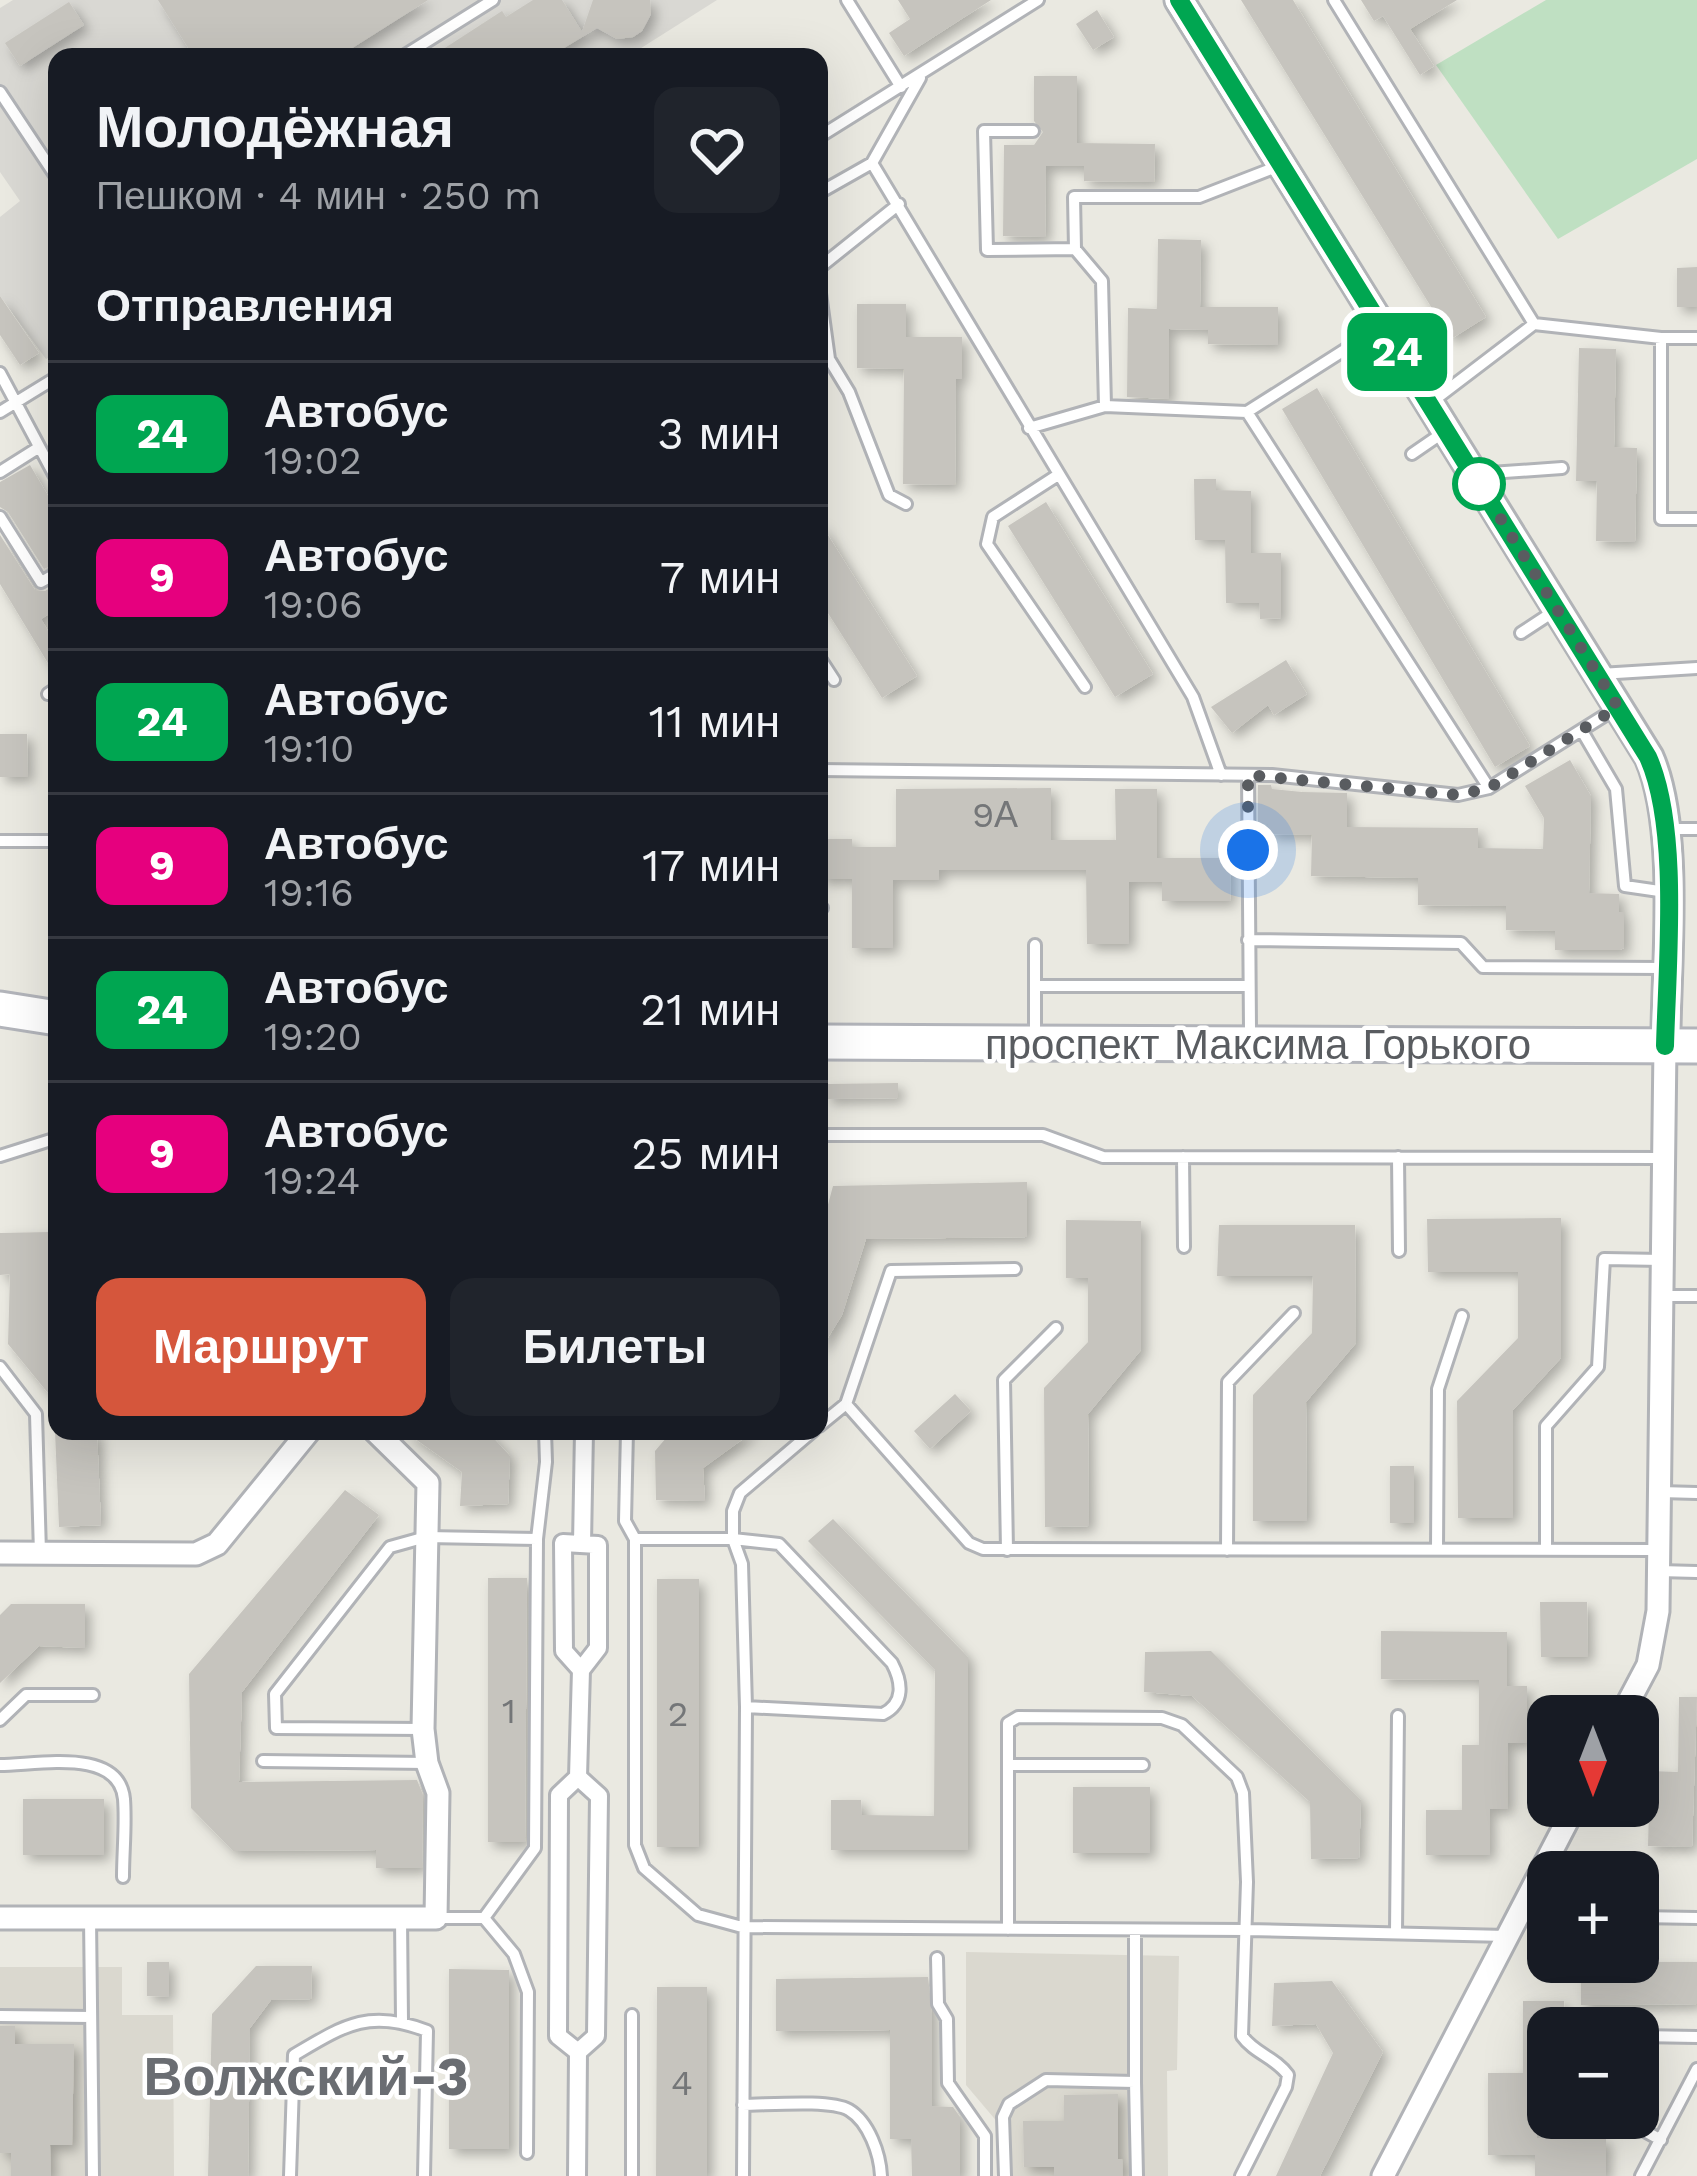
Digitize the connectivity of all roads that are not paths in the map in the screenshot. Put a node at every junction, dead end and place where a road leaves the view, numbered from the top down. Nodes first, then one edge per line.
1 (493, 0) edge
2 (847, 0) edge
3 (1038, 0) edge
4 (1179, 0) edge
5 (1334, 0) edge
6 (416, 48) edge
7 (922, 73) junction
8 (901, 86) junction
9 (0, 92) edge
10 (828, 131) edge
11 (1033, 131) dead end
12 (48, 164) edge
13 (872, 164) junction
14 (1282, 165) junction
15 (828, 188) edge
16 (899, 204) junction
17 (1075, 249) junction
18 (828, 261) edge
19 (1534, 324) junction
20 (1382, 326) junction
21 (1660, 338) junction
22 (1697, 338) edge
23 (828, 352) edge
24 (0, 373) edge
25 (48, 383) edge
26 (1429, 403) junction
27 (14, 404) junction
28 (1105, 406) junction
29 (0, 412) edge
30 (1246, 412) junction
31 (1029, 428) junction
32 (1446, 431) junction
33 (38, 448) junction
34 (1412, 454) dead end
35 (48, 465) edge
36 (1562, 468) dead end
37 (0, 472) edge
38 (1473, 474) junction
39 (1058, 475) junction
40 (906, 504) dead end
41 (0, 517) edge
42 (1697, 519) edge
43 (48, 578) edge
44 (1557, 609) junction
45 (1521, 632) dead end
46 (1697, 668) edge
47 (828, 671) edge
48 (1597, 674) junction
49 (834, 680) dead end
50 (1084, 687) dead end
51 (1618, 707) junction
52 (1582, 731) junction
53 (828, 770) edge
54 (1220, 775) junction
55 (1248, 775) junction
56 (1489, 788) junction
57 (1697, 829) edge
58 (1666, 830) junction
59 (0, 841) edge
60 (48, 841) edge
61 (1666, 892) junction
62 (1248, 940) junction
63 (1035, 945) dead end
64 (1666, 968) junction
65 (1035, 986) junction
66 (1249, 986) junction
67 (0, 1009) edge
68 (48, 1017) edge
69 (828, 1026) edge
70 (0, 1030) edge
71 (48, 1035) edge
72 (1035, 1035) junction
73 (1250, 1036) junction
74 (1681, 1038) edge
75 (828, 1042) edge
76 (828, 1135) edge
77 (48, 1141) edge
78 (0, 1156) edge
79 (1183, 1157) junction
80 (1399, 1157) junction
81 (1664, 1158) junction
82 (1184, 1247) dead end
83 (1399, 1251) dead end
84 (1664, 1260) junction
85 (1015, 1269) dead end
86 (1663, 1296) junction
87 (1697, 1296) edge
88 (1294, 1312) dead end
89 (1462, 1316) dead end
90 (1056, 1328) dead end
91 (0, 1367) edge
92 (846, 1404) junction
93 (828, 1419) edge
94 (302, 1440) edge
95 (384, 1440) edge
96 (545, 1440) edge
97 (584, 1440) edge
98 (627, 1440) edge
99 (803, 1440) edge
100 (1660, 1492) junction
101 (1697, 1493) edge
102 (426, 1537) junction
103 (537, 1539) junction
104 (635, 1539) junction
105 (733, 1539) junction
106 (582, 1544) junction
107 (1438, 1549) junction
108 (1546, 1549) junction
109 (1007, 1550) junction
110 (1227, 1550) junction
111 (0, 1553) edge
112 (40, 1553) junction
113 (1659, 1560) junction
114 (1697, 1572) edge
115 (581, 1670) junction
116 (93, 1695) dead end
117 (1632, 1695) edge
118 (746, 1707) junction
119 (1399, 1716) dead end
120 (0, 1720) edge
121 (423, 1730) junction
122 (263, 1761) dead end
123 (427, 1763) junction
124 (0, 1766) edge
125 (1008, 1766) junction
126 (1144, 1766) dead end
127 (578, 1777) junction
128 (1563, 1827) edge
129 (123, 1876) dead end
130 (1518, 1914) junction
131 (1527, 1914) edge
132 (1659, 1917) edge
133 (0, 1918) edge
134 (90, 1918) junction
135 (401, 1918) junction
136 (436, 1918) junction
137 (484, 1918) junction
138 (1697, 1918) edge
139 (742, 1927) junction
140 (1007, 1929) junction
141 (1136, 1930) junction
142 (1246, 1930) junction
143 (1396, 1933) junction
144 (1507, 1936) junction
145 (937, 1958) dead end
146 (632, 2014) dead end
147 (0, 2016) edge
148 (92, 2017) junction
149 (402, 2021) junction
150 (1659, 2036) edge
151 (1697, 2037) edge
152 (578, 2052) junction
153 (1697, 2069) edge
154 (1135, 2082) junction
155 (743, 2105) junction
156 (1660, 2140) joint
157 (527, 2153) dead end
158 (93, 2176) edge
159 (290, 2176) edge
160 (424, 2176) edge
161 (577, 2176) edge
162 (632, 2176) edge
163 (742, 2176) edge
164 (881, 2176) edge
165 (985, 2176) edge
166 (1005, 2176) edge
167 (1138, 2176) edge
168 (1241, 2176) edge
169 (1383, 2176) edge
170 (1641, 2176) edge

1 - 6 lane
2 - 8 lane
3 - 7 lane
4 - 14 street
5 - 19 lane
7 - 8 lane
7 - 13 lane
8 - 10 lane
9 - 12 lane
11 - 17 lane
13 - 15 lane
13 - 16 lane
14 - 17 lane
14 - 20 street
16 - 18 lane
16 - 31 lane
17 - 28 lane
19 - 21 lane
19 - 26 lane
20 - 26 street
20 - 30 lane
21 - 22 lane
21 - 42 lane
23 - 40 lane
24 - 27 lane
25 - 27 lane
26 - 32 street
27 - 29 lane
27 - 33 lane
28 - 30 lane
28 - 31 lane
30 - 56 lane
31 - 39 lane
32 - 34 lane
32 - 38 street
33 - 35 lane
33 - 37 lane
36 - 38 lane
38 - 44 street
39 - 50 lane
39 - 54 lane
41 - 43 lane
44 - 45 lane
44 - 48 street
46 - 48 lane
47 - 49 lane
48 - 51 street
51 - 52 lane
51 - 58 street
52 - 56 lane
52 - 61 lane
53 - 54 lane
54 - 55 lane
55 - 56 lane
55 - 62 lane
57 - 58 lane
58 - 61 street
59 - 60 lane
61 - 64 street
62 - 64 lane
62 - 66 lane
63 - 65 lane
64 - 74 street
65 - 66 lane
65 - 72 lane
66 - 73 lane
67 - 68 main road
69 - 72 main road, проспект Максима Горького
70 - 71 main road
72 - 73 main road, проспект Максима Горького
72 - 75 main road, проспект Максима Горького
73 - 74 main road, проспект Максима Горького
74 - 81 street
76 - 79 lane
77 - 78 lane
79 - 80 lane
79 - 82 lane
80 - 81 lane
80 - 83 lane
81 - 84 street
84 - 86 street
84 - 108 lane
85 - 92 lane
86 - 87 lane
86 - 100 street
88 - 110 lane
89 - 107 lane
90 - 109 lane
91 - 112 lane
92 - 93 lane
92 - 109 lane
94 - 112 street
95 - 102 street
96 - 103 lane
97 - 106 street
98 - 104 lane
99 - 105 lane
100 - 101 lane
100 - 113 street
102 - 103 lane
102 - 121 street
102 - 121 lane
103 - 137 lane
104 - 105 lane
104 - 139 lane
105 - 118 lane
105 - 118 lane
106 - 115 street
106 - 115 street
107 - 108 lane
107 - 110 lane
108 - 113 lane
109 - 110 lane
111 - 112 street
113 - 114 lane
113 - 117 street
115 - 127 street
116 - 120 lane
118 - 139 lane
119 - 143 lane
121 - 123 street
122 - 123 lane
123 - 136 street
124 - 129 lane
125 - 126 lane
125 - 140 lane
125 - 142 lane
127 - 152 street
127 - 152 street
128 - 130 street
130 - 131 lane
130 - 144 street
132 - 138 lane
133 - 134 street
134 - 135 street
134 - 148 lane
135 - 136 street
135 - 149 lane
136 - 137 lane
137 - 157 lane
139 - 140 lane
139 - 155 lane
140 - 141 lane
141 - 142 lane
141 - 154 lane
142 - 143 lane
142 - 168 lane
143 - 144 lane
144 - 169 street
145 - 165 lane
146 - 162 lane
147 - 148 lane
148 - 158 lane
149 - 159 lane
149 - 160 lane
150 - 151 lane
152 - 161 street
153 - 156 lane
154 - 166 lane
154 - 167 lane
155 - 163 lane
155 - 164 lane
156 - 170 lane

